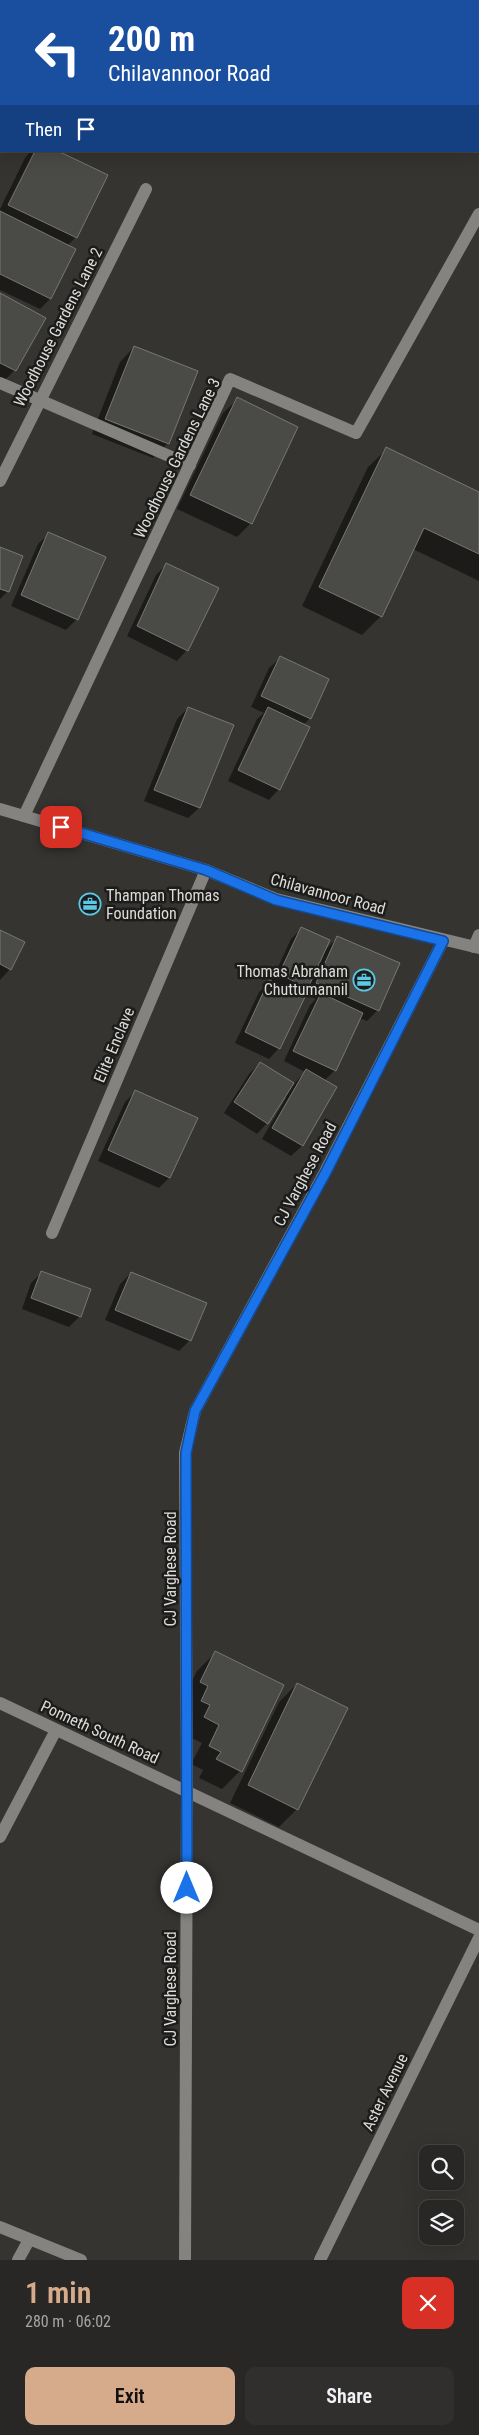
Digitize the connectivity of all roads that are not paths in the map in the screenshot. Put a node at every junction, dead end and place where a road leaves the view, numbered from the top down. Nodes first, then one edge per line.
1 (146, 190) dead end
2 (479, 214) edge
3 (0, 383) edge
4 (39, 400) junction
5 (190, 465) junction
6 (0, 481) edge
7 (0, 809) edge
8 (24, 816) junction
9 (206, 870) junction
10 (443, 941) junction
11 (477, 943) edge
12 (52, 1233) dead end
13 (0, 1704) edge
14 (56, 1730) junction
15 (187, 1791) junction
16 (0, 1838) edge
17 (479, 1930) edge
18 (479, 1938) edge
19 (0, 2227) edge
20 (28, 2240) junction
21 (18, 2260) edge
22 (81, 2260) edge
23 (184, 2260) edge
24 (320, 2260) edge

1 - 4 street, Woodhouse Gardens Lane 2
2 - 5 street, Woodhouse Gardens Lane 3
3 - 4 street
4 - 5 street
4 - 6 street, Woodhouse Gardens Lane 2
5 - 8 street, Woodhouse Gardens Lane 3
7 - 8 street, Chilavannoor Road
8 - 9 street, Chilavannoor Road
9 - 10 street, Chilavannoor Road
9 - 12 street, Elite Enclave
10 - 11 street, Chilavannoor Road
10 - 15 street, CJ Varghese Road
13 - 14 street, Ponneth South Road
14 - 15 street, Ponneth South Road
14 - 16 street
15 - 17 street
15 - 23 street, CJ Varghese Road
18 - 24 street, Aster Avenue
19 - 20 street
20 - 21 street
20 - 22 street

